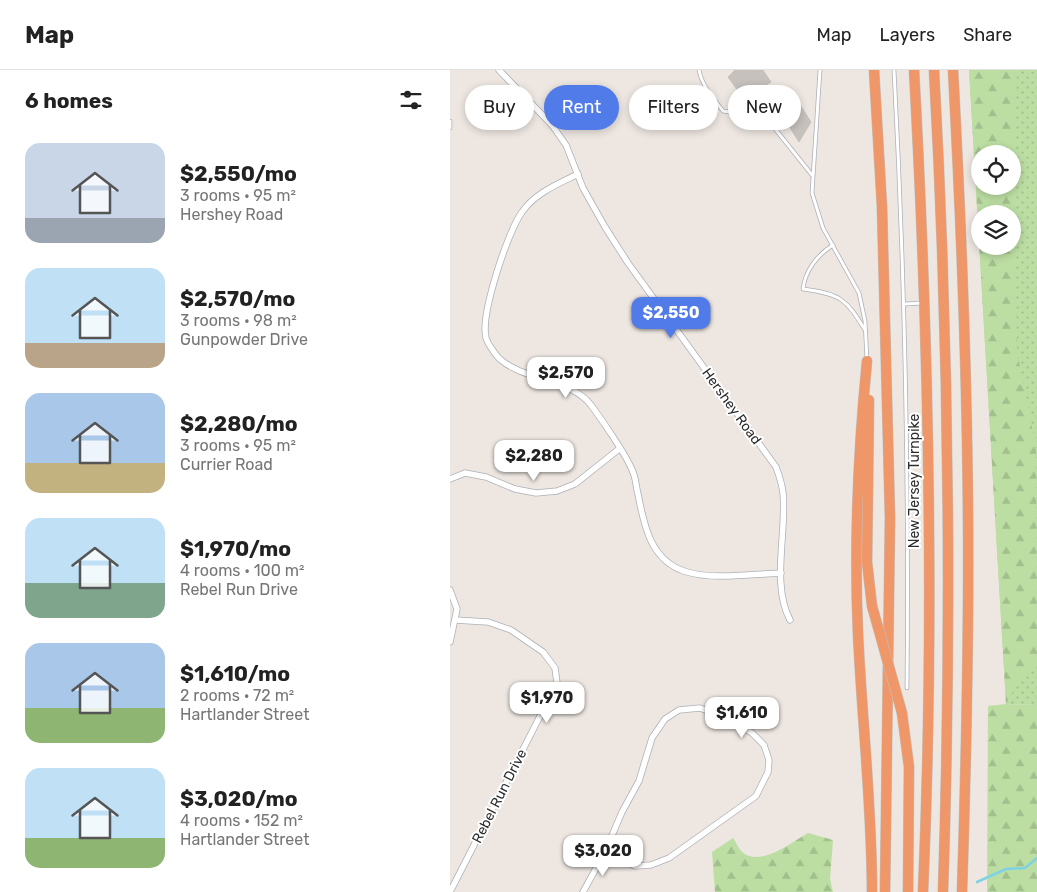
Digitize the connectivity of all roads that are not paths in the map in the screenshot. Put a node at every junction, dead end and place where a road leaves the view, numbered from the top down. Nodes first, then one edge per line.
1 (498, 70) edge
2 (699, 70) edge
3 (820, 70) edge
4 (874, 70) edge
5 (894, 70) edge
6 (914, 70) edge
7 (934, 70) edge
8 (952, 70) edge
9 (450, 121) edge
10 (450, 128) edge
11 (578, 174) junction
12 (812, 175) junction
13 (833, 245) junction
14 (925, 303) junction
15 (905, 304) junction
16 (866, 331) junction
17 (867, 361) junction
18 (619, 449) junction
19 (450, 479) edge
20 (781, 573) junction
21 (450, 590) edge
22 (455, 620) junction
23 (790, 620) dead end
24 (450, 642) edge
25 (907, 688) dead end
26 (605, 852) junction
27 (450, 892) edge
28 (583, 892) edge
29 (872, 892) edge
30 (885, 892) edge
31 (908, 892) edge
32 (923, 892) edge
33 (943, 892) edge
34 (962, 892) edge

1 - 11 street, Hershey Road
2 - 12 lane
3 - 12 lane
4 - 30 highway, New Jersey Turnpike
5 - 15 lane
6 - 14 highway, New Jersey Turnpike
7 - 33 highway
8 - 34 highway
9 - 10 lane
11 - 18 street
11 - 20 street, Hershey Road
12 - 13 lane
13 - 16 lane
13 - 16 lane
14 - 15 lane
14 - 32 highway, New Jersey Turnpike
15 - 25 lane
16 - 17 lane
17 - 29 highway
17 - 31 highway, bridge
18 - 19 street
18 - 20 street
20 - 23 street, Hershey Road
21 - 22 street
22 - 24 street
22 - 27 street, Rebel Run Drive
26 - 26 street
26 - 28 street

